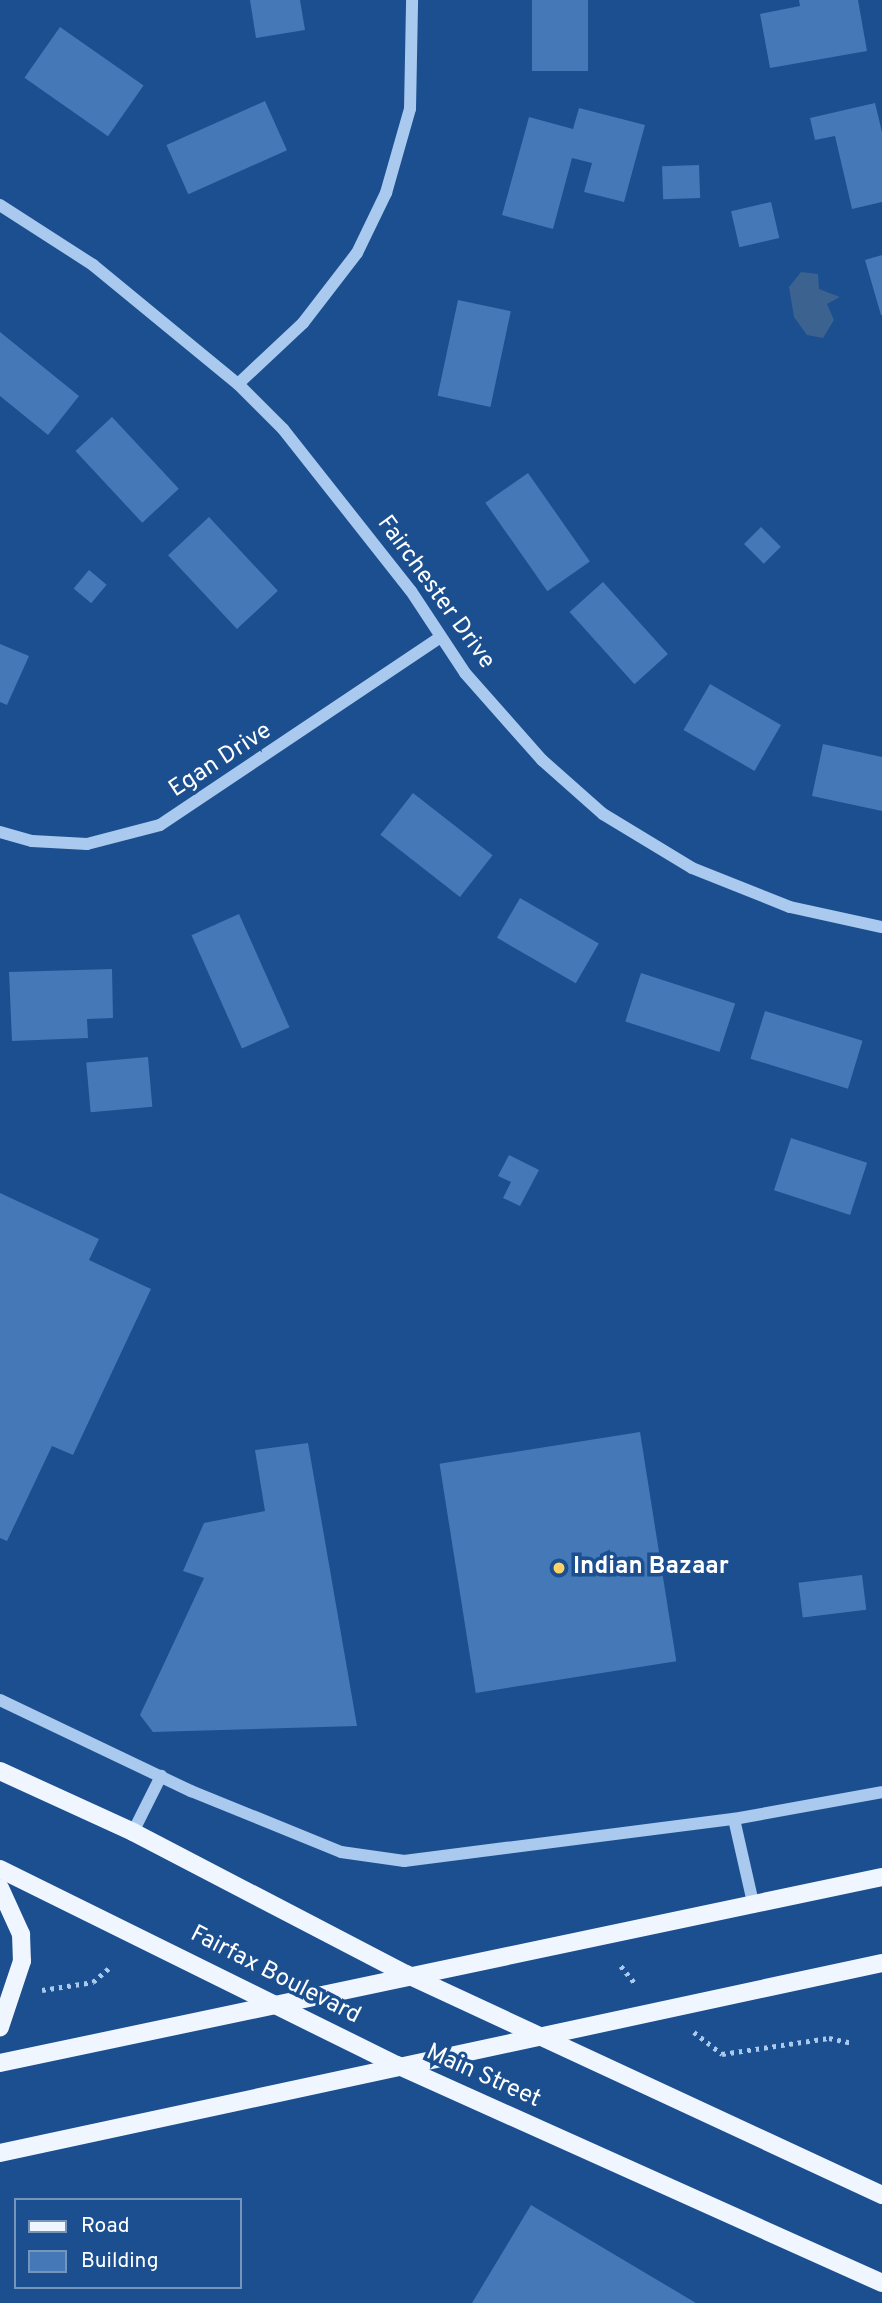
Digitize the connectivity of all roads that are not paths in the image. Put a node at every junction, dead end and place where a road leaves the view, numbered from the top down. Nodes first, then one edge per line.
1 (412, 0) edge
2 (0, 205) edge
3 (238, 384) junction
4 (439, 638) junction
5 (0, 832) edge
6 (882, 927) edge
7 (0, 1700) edge
8 (0, 1771) edge
9 (161, 1776) junction
10 (882, 1792) edge
11 (734, 1819) junction
12 (132, 1832) junction
13 (0, 1869) edge
14 (882, 1877) edge
15 (0, 1888) edge
16 (754, 1907) junction
17 (882, 1963) edge
18 (406, 1974) junction
19 (273, 2001) junction
20 (0, 2027) edge
21 (540, 2038) junction
22 (0, 2063) edge
23 (397, 2065) junction
24 (0, 2153) edge
25 (882, 2195) edge
26 (882, 2283) edge

1 - 3 street
2 - 3 street, Fairchester Drive
3 - 4 street, Fairchester Drive
4 - 5 street, Egan Drive
4 - 6 street, Fairchester Drive
7 - 9 street
8 - 12 main road
9 - 11 street
9 - 12 street
10 - 11 street
11 - 16 street
12 - 18 main road
13 - 19 main road, Fairfax Boulevard
14 - 16 main road
15 - 20 main road
16 - 18 main road
17 - 21 main road
18 - 19 main road
18 - 21 main road
19 - 22 main road
19 - 23 main road, Fairfax Boulevard
21 - 23 main road
21 - 25 main road
23 - 24 main road, Main Street
23 - 26 main road, Main Street

